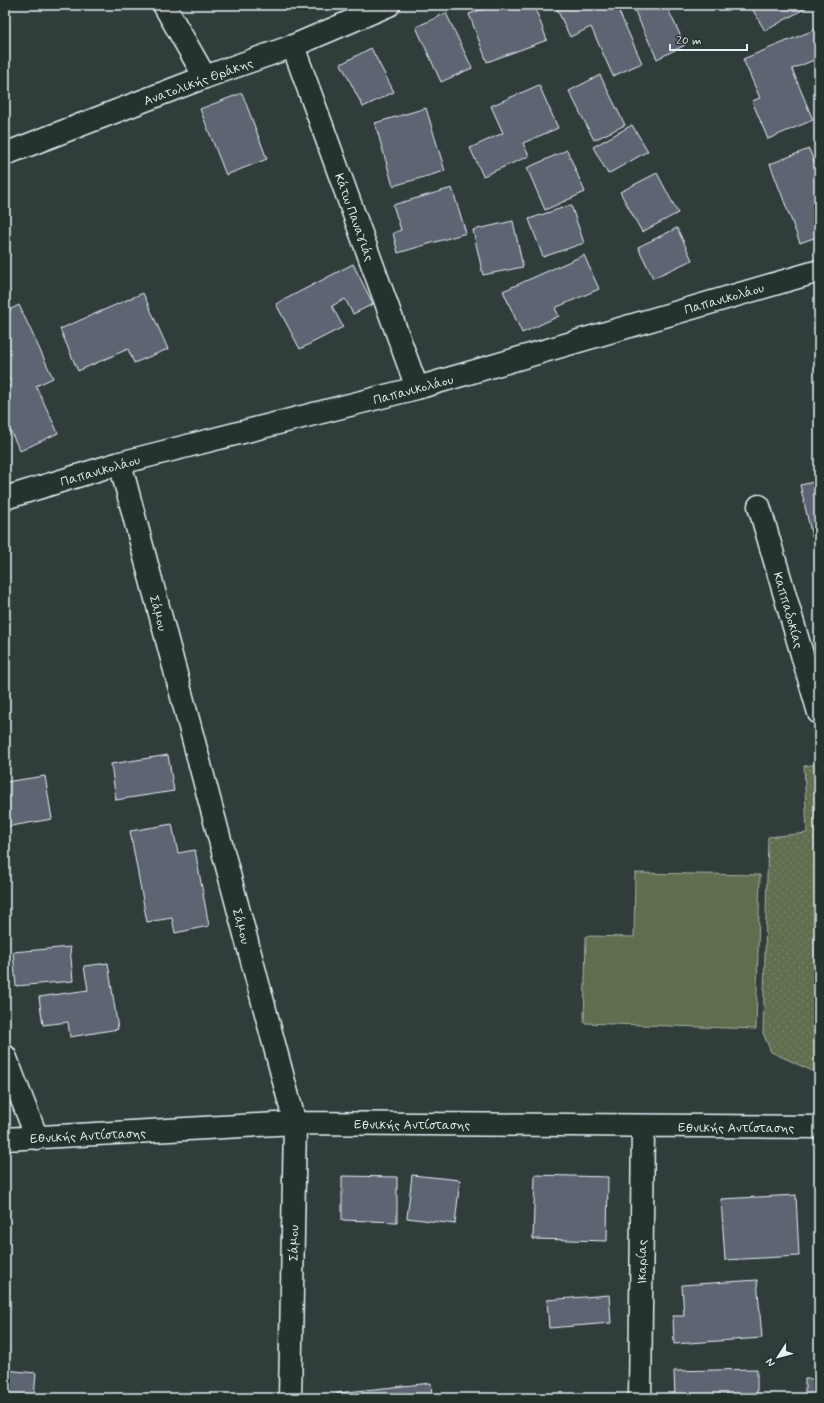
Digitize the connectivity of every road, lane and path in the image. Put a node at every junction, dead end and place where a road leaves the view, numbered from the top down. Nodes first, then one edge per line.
1 (164, 5) edge
2 (389, 5) edge
3 (293, 46) junction
4 (205, 77) junction
5 (5, 154) edge
6 (819, 271) edge
7 (417, 388) junction
8 (120, 464) junction
9 (5, 498) edge
10 (759, 506) dead end
11 (819, 713) edge
12 (5, 1056) edge
13 (295, 1123) junction
14 (643, 1126) junction
15 (819, 1127) edge
16 (37, 1138) junction
17 (5, 1140) edge
18 (290, 1398) edge
19 (640, 1398) edge

1 - 4 street
2 - 3 street, Ανατολικής Θράκης
3 - 4 street, Ανατολικής Θράκης
3 - 7 street, Κάτω Παναγιάς
4 - 5 street, Ανατολικής Θράκης
6 - 7 street, Παπανικολάου
7 - 8 street, Παπανικολάου
8 - 9 street, Παπανικολάου
8 - 13 street, Σάμου
10 - 11 street, Καππαδοκίας
12 - 16 street
13 - 14 street, Εθνικής Αντίστασης
13 - 16 street, Εθνικής Αντίστασης
13 - 18 street, Σάμου
14 - 15 street, Εθνικής Αντίστασης
14 - 19 street, Ικαρίας
16 - 17 street, Εθνικής Αντίστασης

